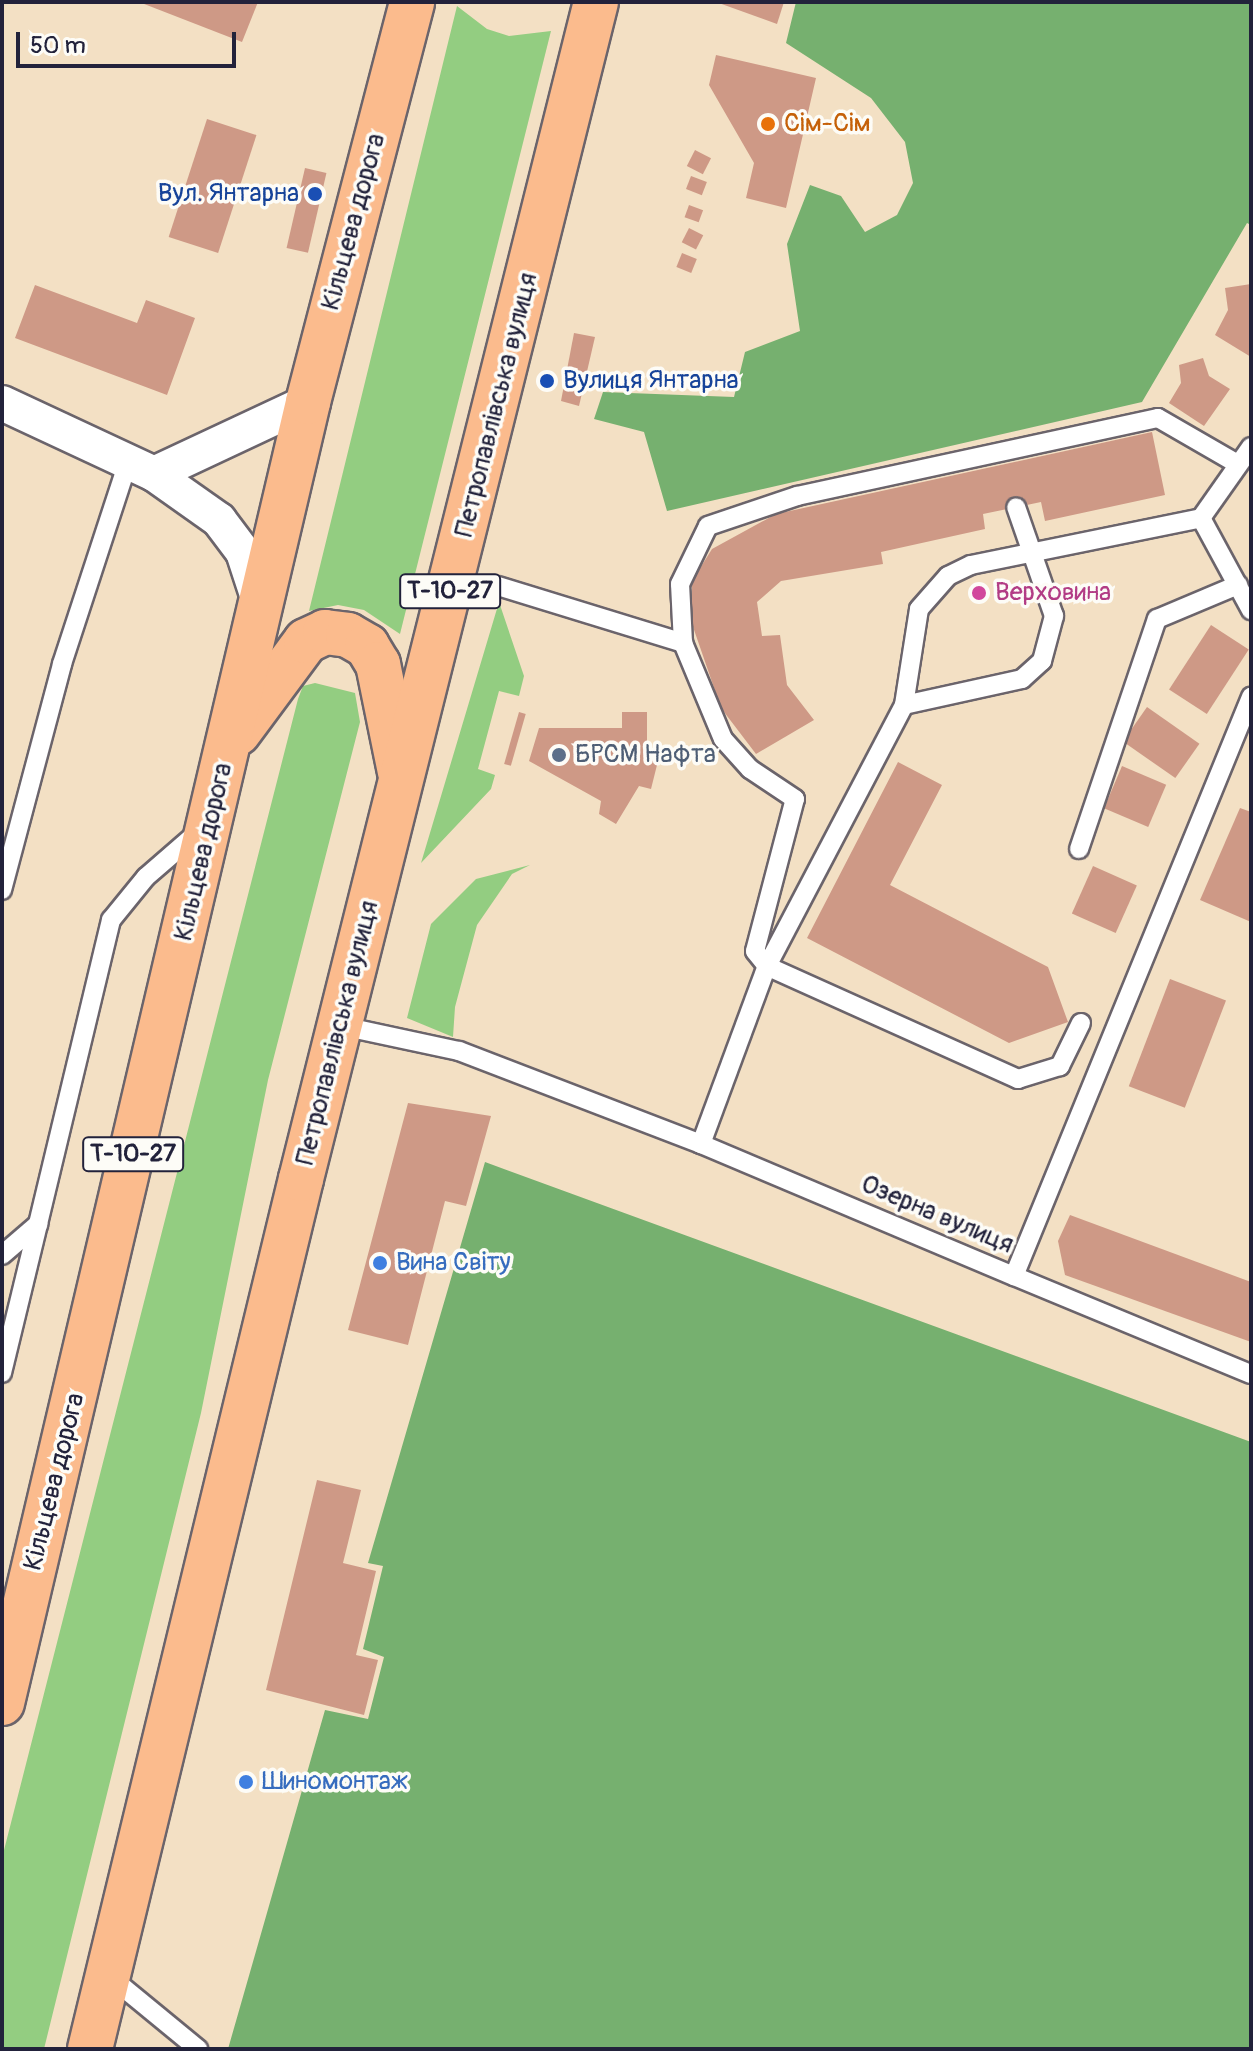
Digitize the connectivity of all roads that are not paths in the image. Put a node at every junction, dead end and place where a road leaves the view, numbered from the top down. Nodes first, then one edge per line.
1 (412, 2) edge
2 (596, 2) edge
3 (308, 402) junction
4 (2, 403) edge
5 (1251, 447) edge
6 (1236, 463) junction
7 (141, 468) junction
8 (1016, 507) dead end
9 (1201, 518) junction
10 (1032, 551) junction
11 (1238, 585) junction
12 (498, 586) dead end
13 (260, 604) junction
14 (1251, 610) edge
15 (683, 643) junction
16 (1251, 697) edge
17 (904, 705) junction
18 (1247, 717) edge
19 (229, 745) junction
20 (402, 782) junction
21 (212, 819) junction
22 (1079, 849) dead end
23 (2, 890) edge
24 (767, 966) junction
25 (1081, 1023) dead end
26 (342, 1026) junction
27 (701, 1144) junction
28 (38, 1224) junction
29 (2, 1255) edge
30 (1014, 1276) junction
31 (2, 1373) edge
32 (1251, 1374) edge
33 (2, 1703) edge
34 (108, 1975) junction
35 (90, 2049) edge
36 (198, 2049) edge

1 - 3 highway, Кільцева дорога / Т-10-27
2 - 20 highway, Петропавлівська вулиця / Т-10-27
3 - 7 street
3 - 13 highway, Кільцева дорога / Т-10-27
4 - 7 street
5 - 6 lane
6 - 9 lane
6 - 15 lane
7 - 13 street
7 - 23 lane
8 - 10 lane
9 - 10 lane
9 - 11 lane
10 - 17 lane
10 - 17 lane
11 - 14 lane
11 - 22 lane
12 - 15 lane
13 - 19 highway, Кільцева дорога / Т-10-27
15 - 24 lane
16 - 18 lane, Озерна вулиця
17 - 24 lane
18 - 30 lane, Озерна вулиця
19 - 20 highway
19 - 21 highway, Кільцева дорога / Т-10-27
20 - 26 highway, Петропавлівська вулиця / Т-10-27
21 - 28 lane
21 - 33 highway, Кільцева дорога / Т-10-27
24 - 25 lane
24 - 27 lane
26 - 27 lane, Озерна вулиця
26 - 34 highway, Петропавлівська вулиця / Т-10-27
27 - 30 lane, Озерна вулиця
28 - 29 lane
28 - 31 lane
30 - 32 lane
34 - 35 highway, Т-10-27
34 - 36 lane

